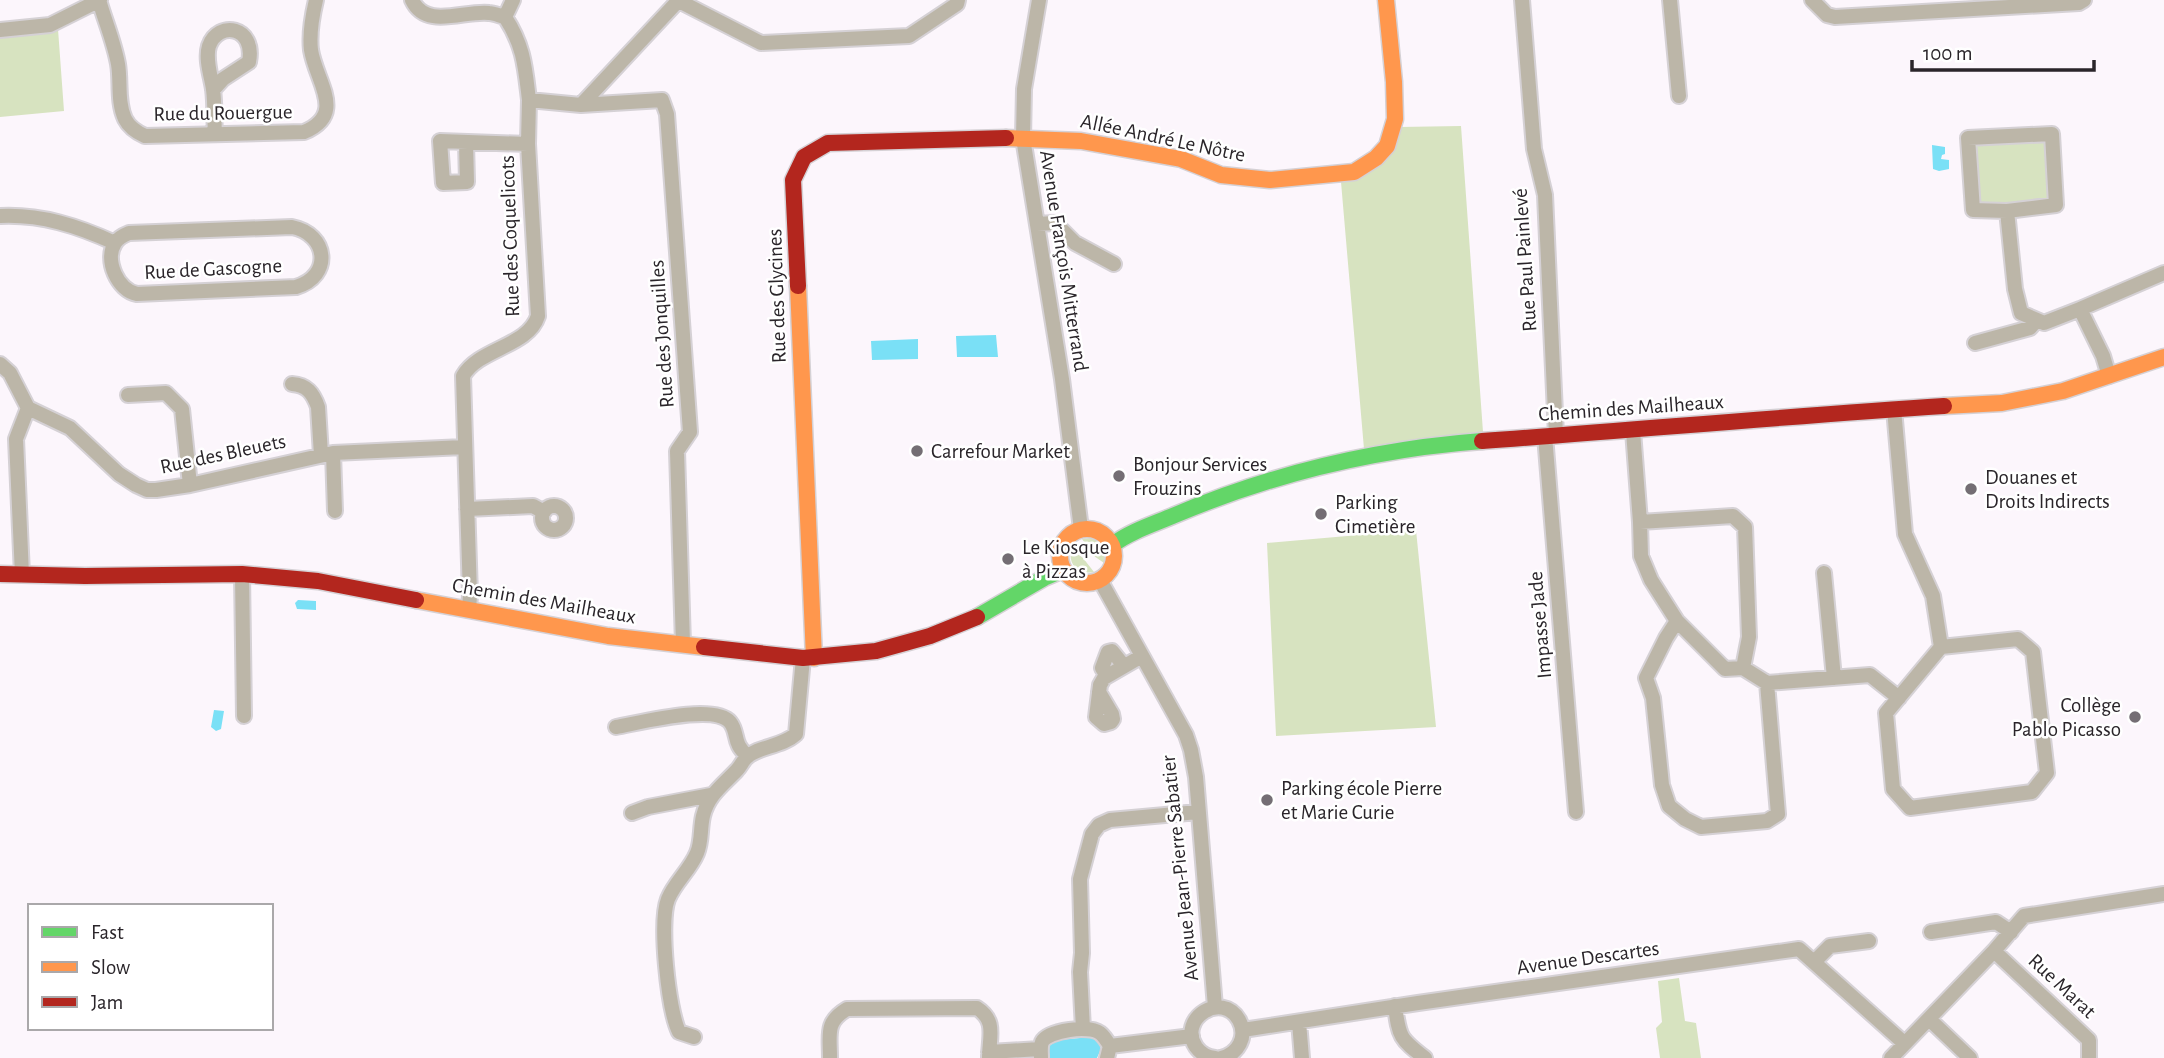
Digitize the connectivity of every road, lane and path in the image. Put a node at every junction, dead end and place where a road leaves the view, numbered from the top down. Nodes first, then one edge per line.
1 (99, 0) edge
2 (316, 0) edge
3 (412, 0) edge
4 (513, 0) edge
5 (678, 0) edge
6 (958, 0) edge
7 (1039, 0) edge
8 (1385, 0) edge
9 (1522, 0) edge
10 (1670, 0) edge
11 (1812, 0) edge
12 (2084, 0) edge
13 (505, 17) junction
14 (0, 30) edge
15 (213, 90) dead end
16 (1679, 96) dead end
17 (529, 100) junction
18 (581, 105) junction
19 (215, 134) junction
20 (1023, 138) junction
21 (466, 142) dead end
22 (528, 144) junction
23 (2007, 211) junction
24 (0, 216) edge
25 (1037, 224) junction
26 (115, 243) junction
27 (1114, 264) dead end
28 (2164, 273) edge
29 (2080, 309) junction
30 (2037, 320) junction
31 (1975, 343) dead end
32 (2164, 357) edge
33 (0, 364) edge
34 (2109, 376) junction
35 (292, 384) dead end
36 (128, 395) dead end
37 (28, 408) junction
38 (1894, 409) junction
39 (1633, 430) junction
40 (1551, 435) junction
41 (464, 447) junction
42 (327, 454) junction
43 (190, 485) junction
44 (467, 509) junction
45 (335, 512) dead end
46 (544, 512) dead end
47 (1640, 522) junction
48 (1081, 529) junction
49 (1112, 545) junction
50 (1063, 570) junction
51 (1824, 573) dead end
52 (0, 574) edge
53 (242, 574) junction
54 (22, 575) junction
55 (1100, 580) junction
56 (469, 610) junction
57 (1678, 621) junction
58 (683, 644) junction
59 (1941, 647) junction
60 (1142, 656) junction
61 (808, 658) junction
62 (1743, 668) junction
63 (1835, 678) junction
64 (1768, 683) junction
65 (1099, 692) dead end
66 (1899, 698) junction
67 (244, 716) dead end
68 (616, 727) dead end
69 (748, 756) junction
70 (711, 795) junction
71 (1198, 812) junction
72 (1576, 812) dead end
73 (632, 813) dead end
74 (2164, 894) edge
75 (1931, 932) dead end
76 (2011, 932) junction
77 (1869, 941) dead end
78 (1994, 951) junction
79 (1814, 962) junction
80 (1395, 1006) junction
81 (1215, 1007) junction
82 (1929, 1019) junction
83 (1299, 1022) junction
84 (1083, 1029) junction
85 (1243, 1030) junction
86 (1192, 1036) junction
87 (694, 1037) dead end
88 (1904, 1043) junction
89 (1108, 1052) edge
90 (1041, 1054) edge
91 (989, 1055) edge
92 (830, 1058) edge
93 (1215, 1058) edge
94 (1221, 1058) edge
95 (1302, 1058) edge
96 (1425, 1058) edge
97 (1891, 1058) edge
98 (1970, 1058) edge
99 (2089, 1058) edge

1 - 14 street
1 - 19 street, Rue du Rouergue
2 - 19 street, Rue du Rouergue
3 - 13 street
4 - 13 street
5 - 6 street
5 - 18 street
7 - 20 street, Avenue François Mitterrand
8 - 20 street, Allée André Le Nôtre
9 - 40 street, Rue Paul Painlevé
10 - 16 street
11 - 12 street
13 - 17 street, Rue des Coquelicots
15 - 19 street
17 - 18 street
17 - 22 street, Rue des Coquelicots
18 - 58 street, Rue des Jonquilles
20 - 25 street, Avenue François Mitterrand
20 - 61 street, Rue des Glycines
21 - 22 street
22 - 41 street, Rue des Coquelicots
23 - 23 street
23 - 30 street
24 - 26 street
25 - 27 street
25 - 48 street, Avenue François Mitterrand
26 - 26 street, Rue de Gascogne
28 - 29 street
29 - 30 street
29 - 34 street
30 - 31 street
32 - 34 street, Chemin des Mailheaux
33 - 37 street
34 - 38 street, Chemin des Mailheaux
35 - 42 street
36 - 43 street
37 - 43 street, Rue des Bleuets
37 - 54 street
38 - 39 street, Chemin des Mailheaux
38 - 59 street
39 - 40 street, Chemin des Mailheaux
39 - 47 street
40 - 49 street, Chemin des Mailheaux
40 - 72 street, Impasse Jade
41 - 42 street, Rue des Bleuets
41 - 44 street, Rue des Coquelicots
42 - 43 street, Rue des Bleuets
42 - 45 street
44 - 46 street
44 - 56 street, Rue des Coquelicots
47 - 57 street
47 - 62 street
48 - 49 street
48 - 50 street
49 - 55 street
50 - 55 street
50 - 61 street, Chemin des Mailheaux
51 - 63 street
52 - 54 street, Chemin des Mailheaux
53 - 54 street, Chemin des Mailheaux
53 - 56 street, Chemin des Mailheaux
53 - 67 street
55 - 60 street, Avenue Jean-Pierre Sabatier
56 - 58 street, Chemin des Mailheaux
57 - 62 street
57 - 64 street
58 - 61 street, Chemin des Mailheaux
59 - 66 street
59 - 66 street
60 - 65 street
60 - 71 street, Avenue Jean-Pierre Sabatier
61 - 69 street
62 - 64 street
63 - 64 street
63 - 66 street
68 - 69 street
69 - 70 street
70 - 73 street
70 - 87 street
71 - 81 street, Avenue Jean-Pierre Sabatier
71 - 84 street
74 - 76 street
75 - 76 street
76 - 78 street
77 - 79 street
78 - 82 street
78 - 99 street, Rue Marat
79 - 80 street, Avenue Descartes
79 - 88 street, Avenue Descartes
80 - 83 street, Avenue Descartes
80 - 96 street
81 - 85 street
81 - 86 street
82 - 88 street
82 - 98 street
83 - 85 street, Avenue Descartes
83 - 95 street
84 - 89 street
84 - 90 street
85 - 94 street
86 - 89 street
86 - 93 street
88 - 97 street
90 - 91 street
91 - 92 street

